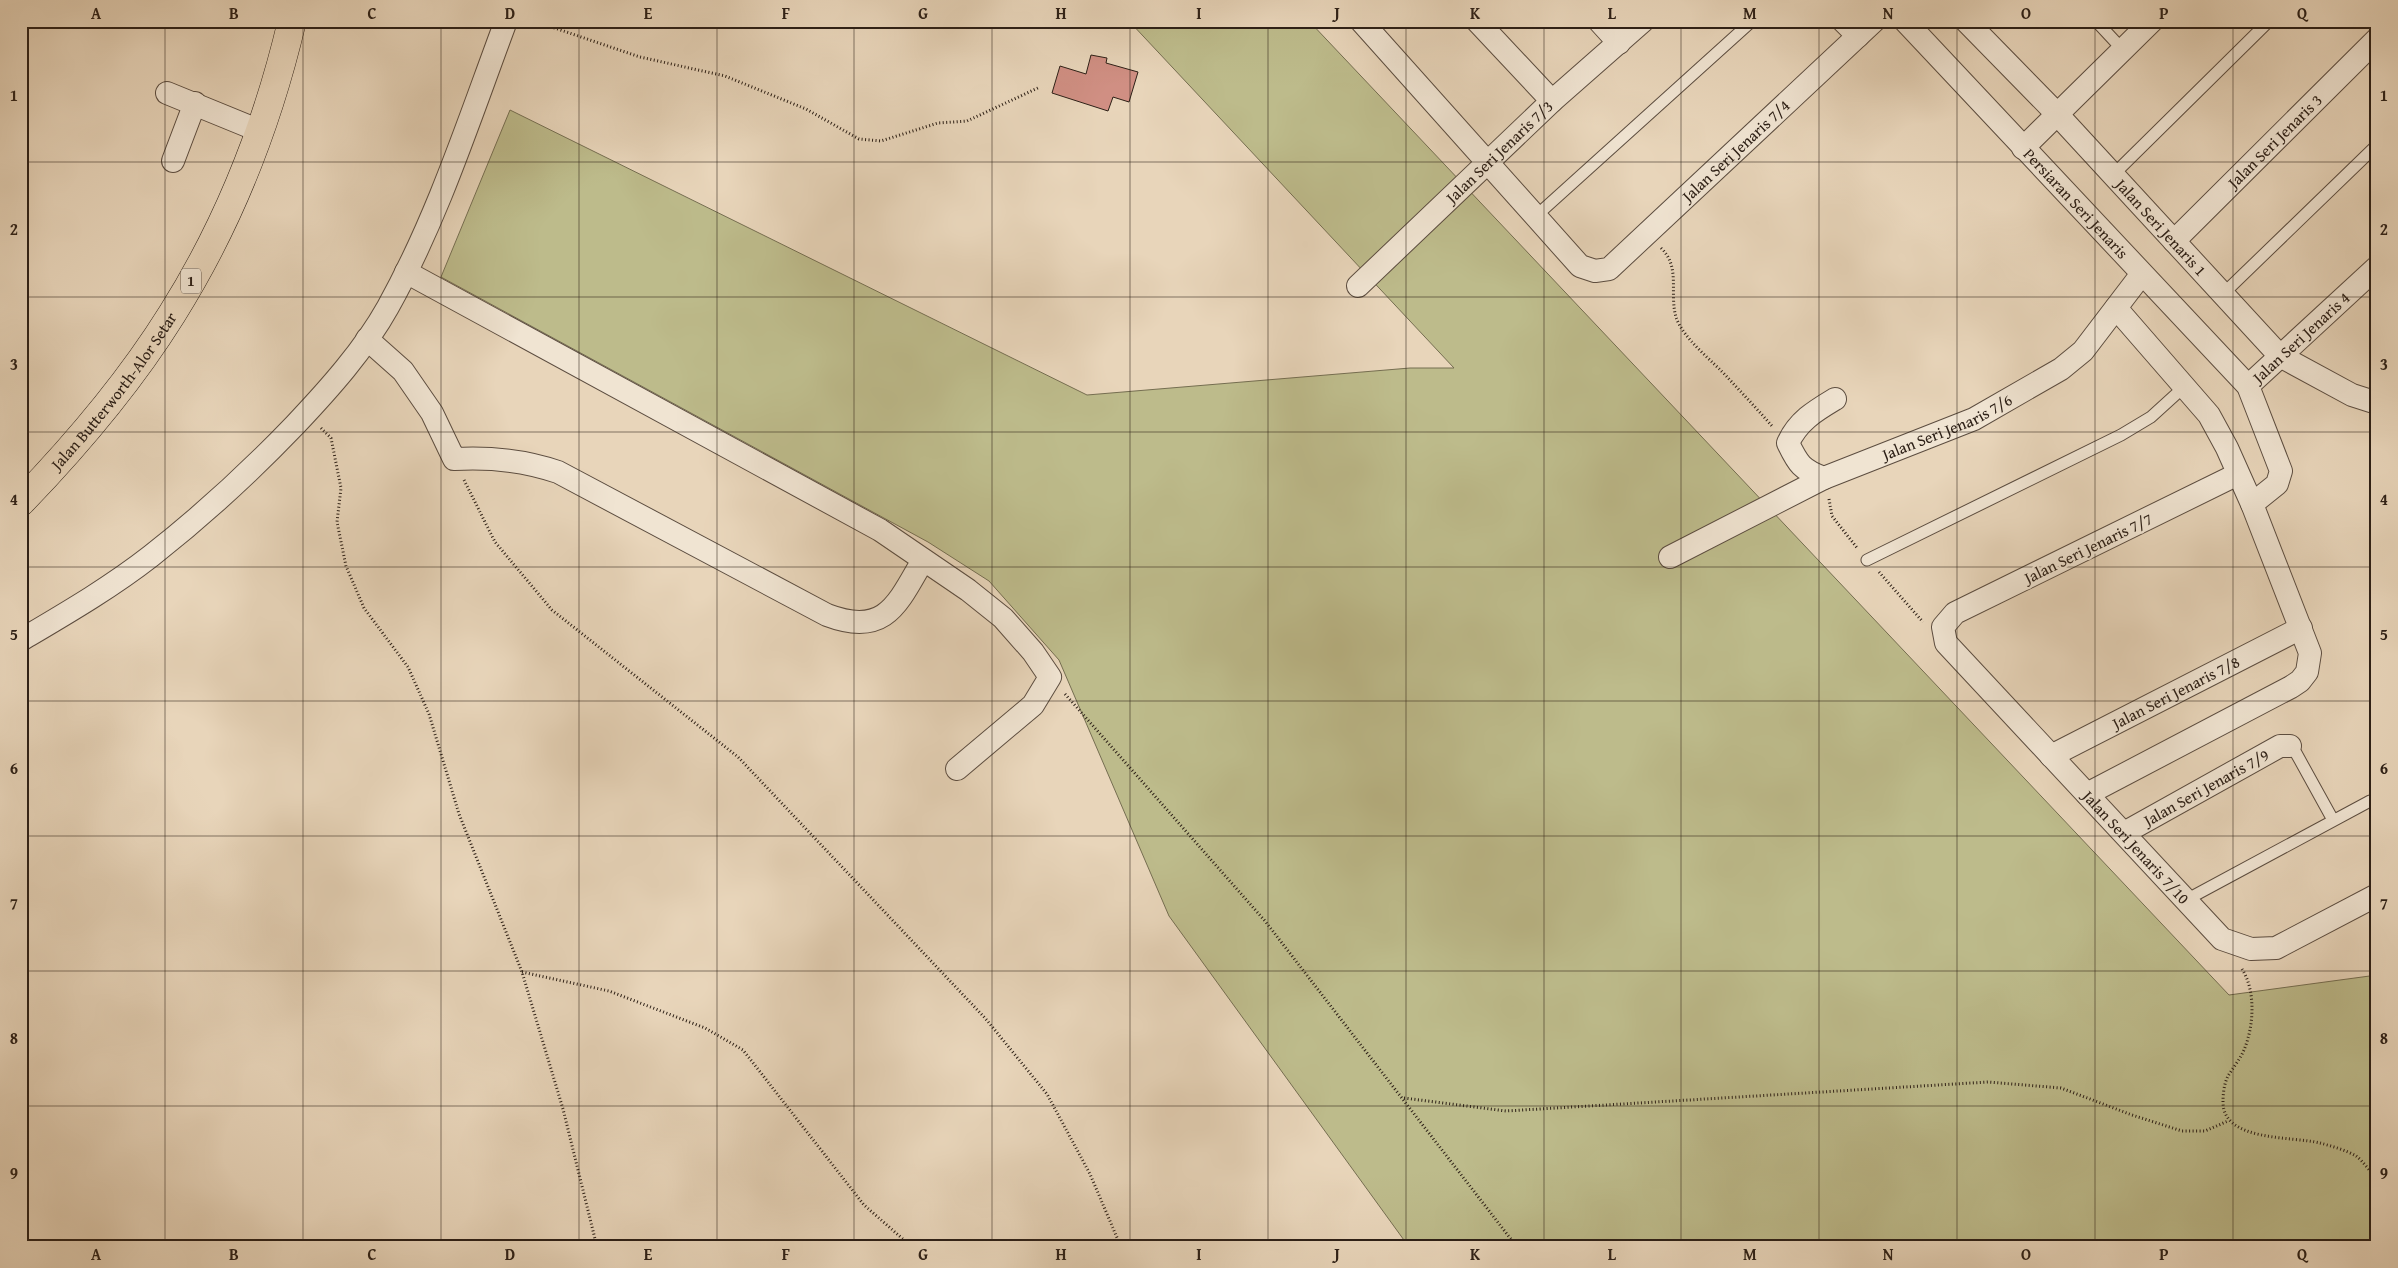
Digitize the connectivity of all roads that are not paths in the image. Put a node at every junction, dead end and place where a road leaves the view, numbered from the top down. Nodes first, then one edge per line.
1 (292, 21) edge
2 (506, 21) edge
3 (1362, 21) edge
4 (1477, 21) edge
5 (1599, 21) edge
6 (1643, 21) edge
7 (1752, 21) edge
8 (1905, 21) edge
9 (1966, 21) edge
10 (2096, 21) edge
11 (2152, 21) edge
12 (2269, 21) edge
13 (1858, 26) edge
14 (2377, 39) edge
15 (1619, 43) junction
16 (2123, 50) junction
17 (167, 93) dead end
18 (1552, 101) junction
19 (195, 103) junction
20 (2058, 114) junction
21 (260, 131) junction
22 (2377, 145) edge
23 (2024, 148) junction
24 (172, 161) dead end
25 (1489, 163) junction
26 (2113, 175) junction
27 (1536, 216) junction
28 (2174, 241) junction
29 (2377, 267) edge
30 (406, 272) junction
31 (2141, 275) junction
32 (1358, 286) dead end
33 (2223, 294) junction
34 (2116, 308) junction
35 (367, 339) junction
36 (2280, 356) junction
37 (2248, 386) junction
38 (2184, 387) junction
39 (1835, 399) dead end
40 (2377, 403) edge
41 (2238, 474) junction
42 (1824, 478) junction
43 (21, 502) edge
44 (2252, 504) junction
45 (1670, 557) dead end
46 (923, 560) junction
47 (1867, 560) dead end
48 (1943, 627) joint
49 (2300, 628) junction
50 (21, 640) edge
51 (2290, 746) joint
52 (2051, 756) junction
53 (957, 769) dead end
54 (2087, 794) junction
55 (2377, 801) edge
56 (2333, 820) junction
57 (2124, 834) junction
58 (2377, 895) edge
59 (2186, 900) junction

1 - 21 main road, Jalan Butterworth-Alor Setar / 1
2 - 30 street
3 - 25 street
4 - 18 street
5 - 15 street
6 - 15 street, Jalan Seri Jenaris 7/3
7 - 27 lane
8 - 23 street, Persiaran Seri Jenaris
9 - 20 street, Jalan Seri Jenaris 1
10 - 16 lane
11 - 16 street
12 - 26 lane
13 - 27 street, Jalan Seri Jenaris 7/4
14 - 28 street, Jalan Seri Jenaris 3
15 - 18 street, Jalan Seri Jenaris 7/3
16 - 20 street
17 - 19 street
18 - 25 street, Jalan Seri Jenaris 7/3
19 - 21 street
19 - 24 street
20 - 23 street
20 - 26 street, Jalan Seri Jenaris 1
21 - 43 main road, Jalan Butterworth-Alor Setar / 1
22 - 33 lane
23 - 31 street, Persiaran Seri Jenaris
25 - 27 street
25 - 32 street, Jalan Seri Jenaris 7/3
26 - 28 street, Jalan Seri Jenaris 1
28 - 33 street, Jalan Seri Jenaris 1
29 - 36 street, Jalan Seri Jenaris 4
30 - 35 street
30 - 46 street
31 - 34 street, Jalan Seri Jenaris 7/6
31 - 37 street, Persiaran Seri Jenaris
33 - 36 street, Jalan Seri Jenaris 1
34 - 38 street
34 - 42 street, Jalan Seri Jenaris 7/6
35 - 46 street
35 - 50 street
36 - 37 street, Jalan Seri Jenaris 4
36 - 40 street, Jalan Seri Jenaris 1
37 - 44 street
38 - 41 street
38 - 47 lane
39 - 42 street
41 - 44 street
41 - 48 street, Jalan Seri Jenaris 7/7
42 - 45 street, Jalan Seri Jenaris 7/6
44 - 49 street
46 - 53 street
48 - 52 street, Jalan Seri Jenaris 7/10
49 - 52 street, Jalan Seri Jenaris 7/8
49 - 54 street
51 - 56 lane
51 - 57 street, Jalan Seri Jenaris 7/9
52 - 54 street, Jalan Seri Jenaris 7/10
54 - 57 street, Jalan Seri Jenaris 7/10
55 - 56 lane
56 - 59 lane
57 - 59 street, Jalan Seri Jenaris 7/10
58 - 59 street, Jalan Seri Jenaris 7/10

